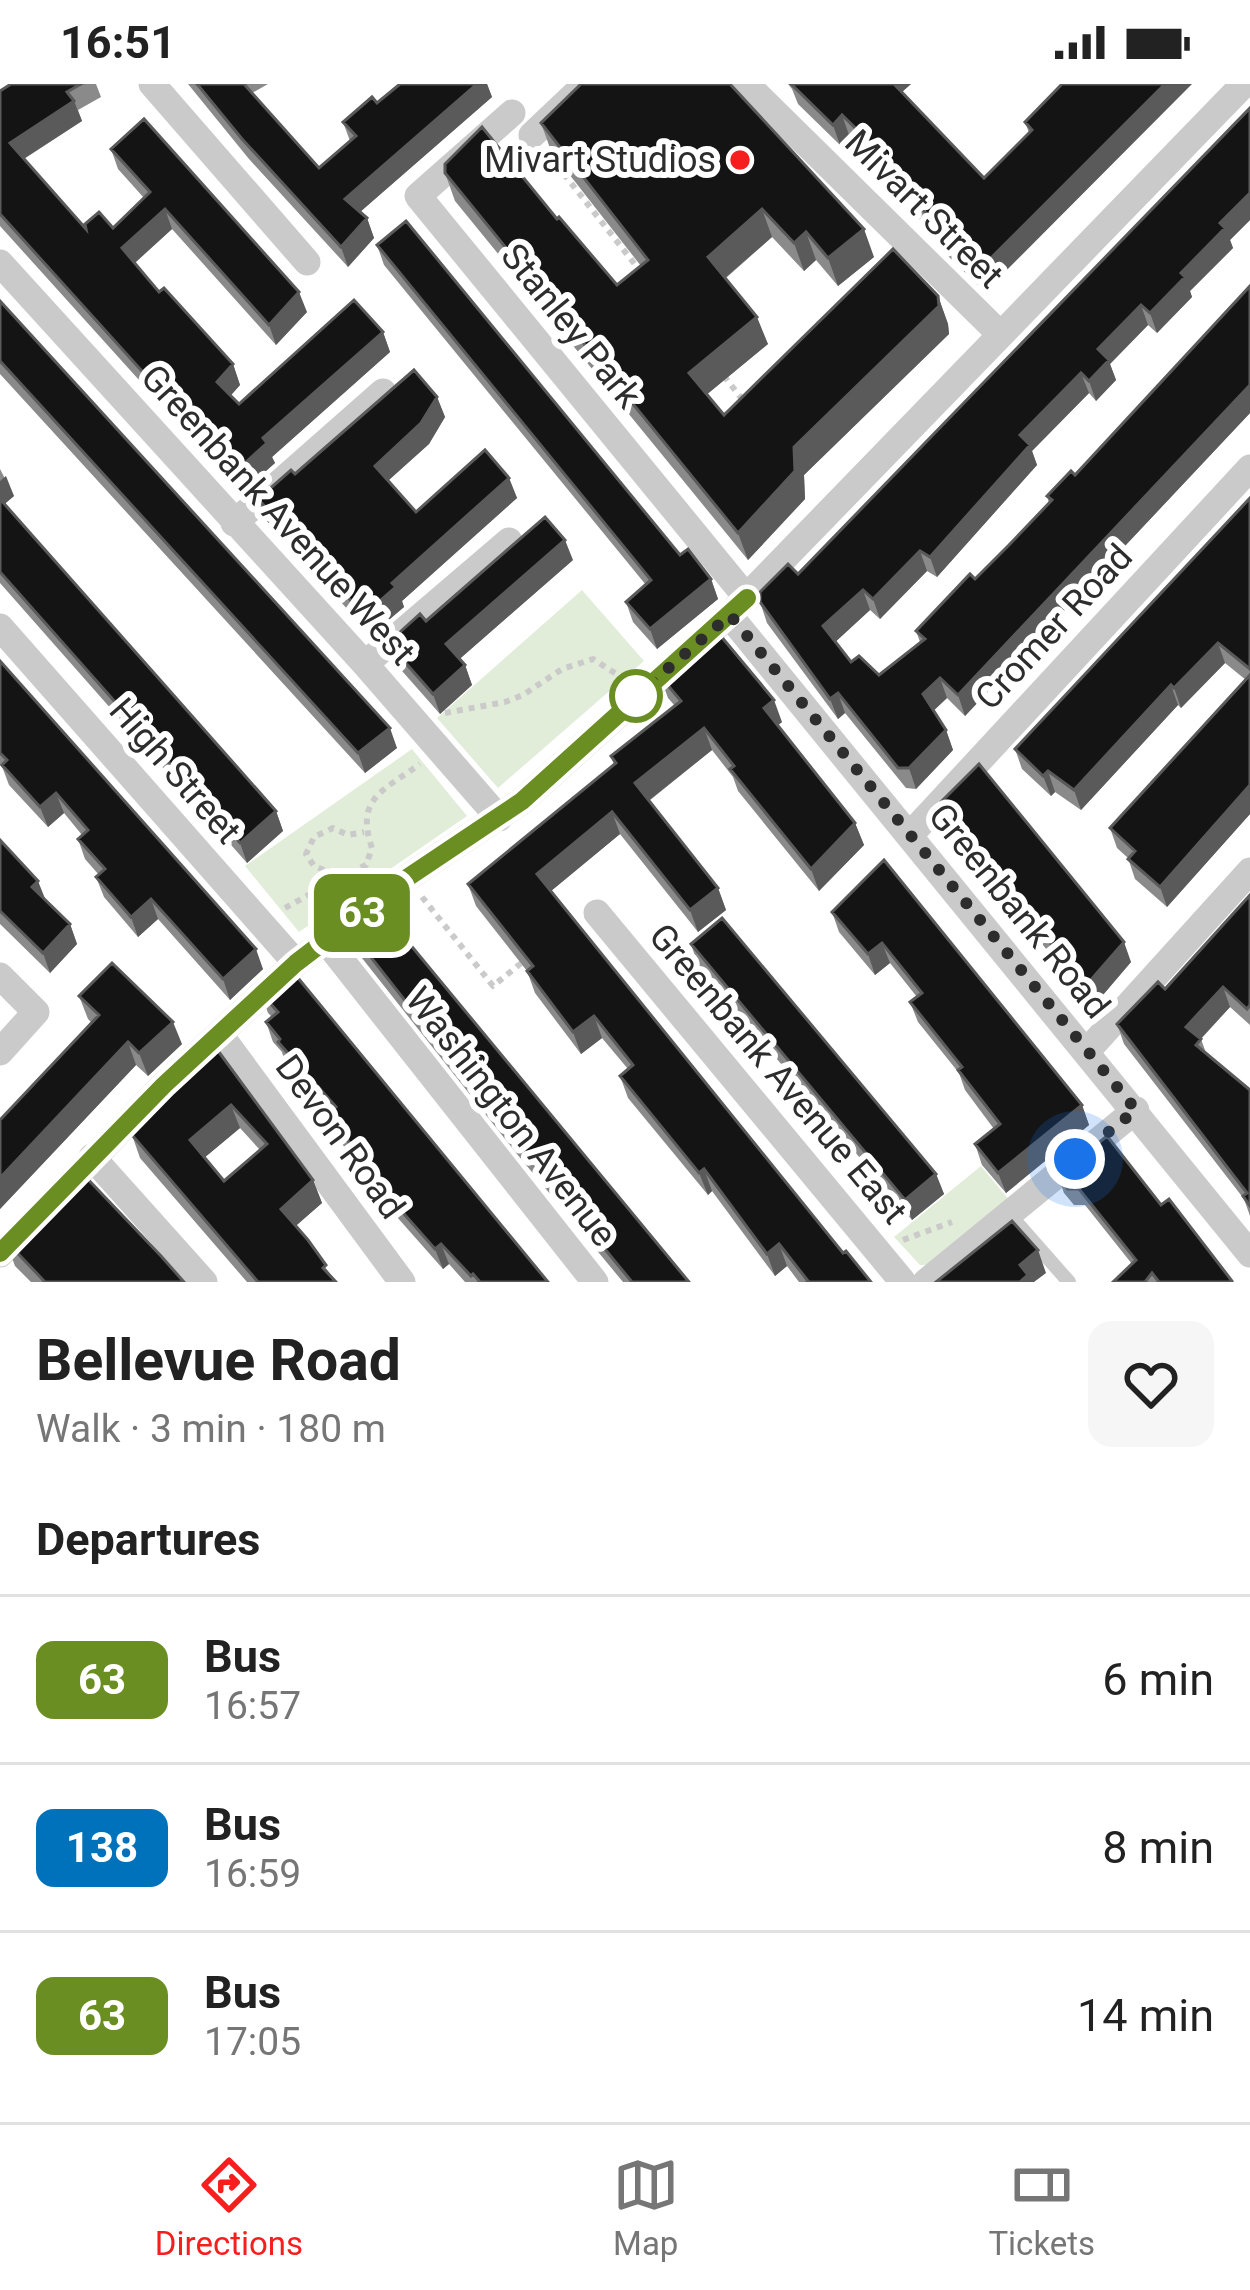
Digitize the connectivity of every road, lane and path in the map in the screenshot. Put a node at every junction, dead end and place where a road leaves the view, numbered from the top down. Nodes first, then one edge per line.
1 (152, 84) edge
2 (586, 84) edge
3 (746, 84) edge
4 (788, 84) edge
5 (1244, 84) edge
6 (767, 105) junction
7 (512, 113) dead end
8 (532, 135) joint
9 (307, 262) dead end
10 (0, 263) edge
11 (655, 290) edge
12 (1000, 334) junction
13 (713, 363) edge
14 (383, 392) edge
15 (757, 418) edge
16 (1250, 468) edge
17 (234, 523) junction
18 (509, 541) edge
19 (738, 607) junction
20 (0, 626) edge
21 (365, 664) junction
22 (637, 695) junction
23 (431, 740) junction
24 (500, 818) junction
25 (364, 832) junction
26 (910, 835) junction
27 (324, 869) junction
28 (1250, 871) edge
29 (407, 878) junction
30 (597, 913) dead end
31 (262, 923) junction
32 (326, 940) junction
33 (526, 959) edge
34 (296, 963) junction
35 (0, 976) edge
36 (220, 1035) junction
37 (1088, 1050) junction
38 (0, 1052) edge
39 (1136, 1110) junction
40 (92, 1157) junction
41 (1009, 1214) junction
42 (0, 1253) edge
43 (1250, 1254) edge
44 (205, 1282) edge
45 (402, 1282) edge
46 (595, 1282) edge
47 (903, 1282) edge
48 (926, 1282) edge
49 (1069, 1282) edge

1 - 9 street
2 - 8 street
3 - 6 street, Mivart Street
4 - 6 street
5 - 12 street
6 - 12 street, Mivart Street
7 - 19 street, Stanley Park
8 - 11 path
10 - 17 street, Greenbank Avenue West
12 - 19 street
13 - 15 path
14 - 17 street
16 - 26 street, Cromer Road
17 - 21 street, Greenbank Avenue West
18 - 21 street
19 - 22 street
19 - 26 street, Greenbank Road
20 - 31 street, High Street
21 - 23 street, Greenbank Avenue West
22 - 23 path
22 - 24 street
23 - 24 street, Greenbank Avenue West
23 - 25 path
24 - 29 street
25 - 27 path
25 - 27 path
26 - 37 street, Greenbank Road
27 - 31 path
28 - 37 street
29 - 32 street
29 - 33 path
30 - 47 street, Greenbank Avenue East
31 - 34 street, High Street
32 - 34 street
32 - 46 street, Washington Avenue
34 - 36 street
35 - 38 street
36 - 40 street
36 - 45 street, Devon Road
37 - 39 street, Greenbank Road
39 - 41 street
39 - 43 street, Greenbank Road
40 - 42 street
40 - 44 street
41 - 48 street
41 - 49 lane

